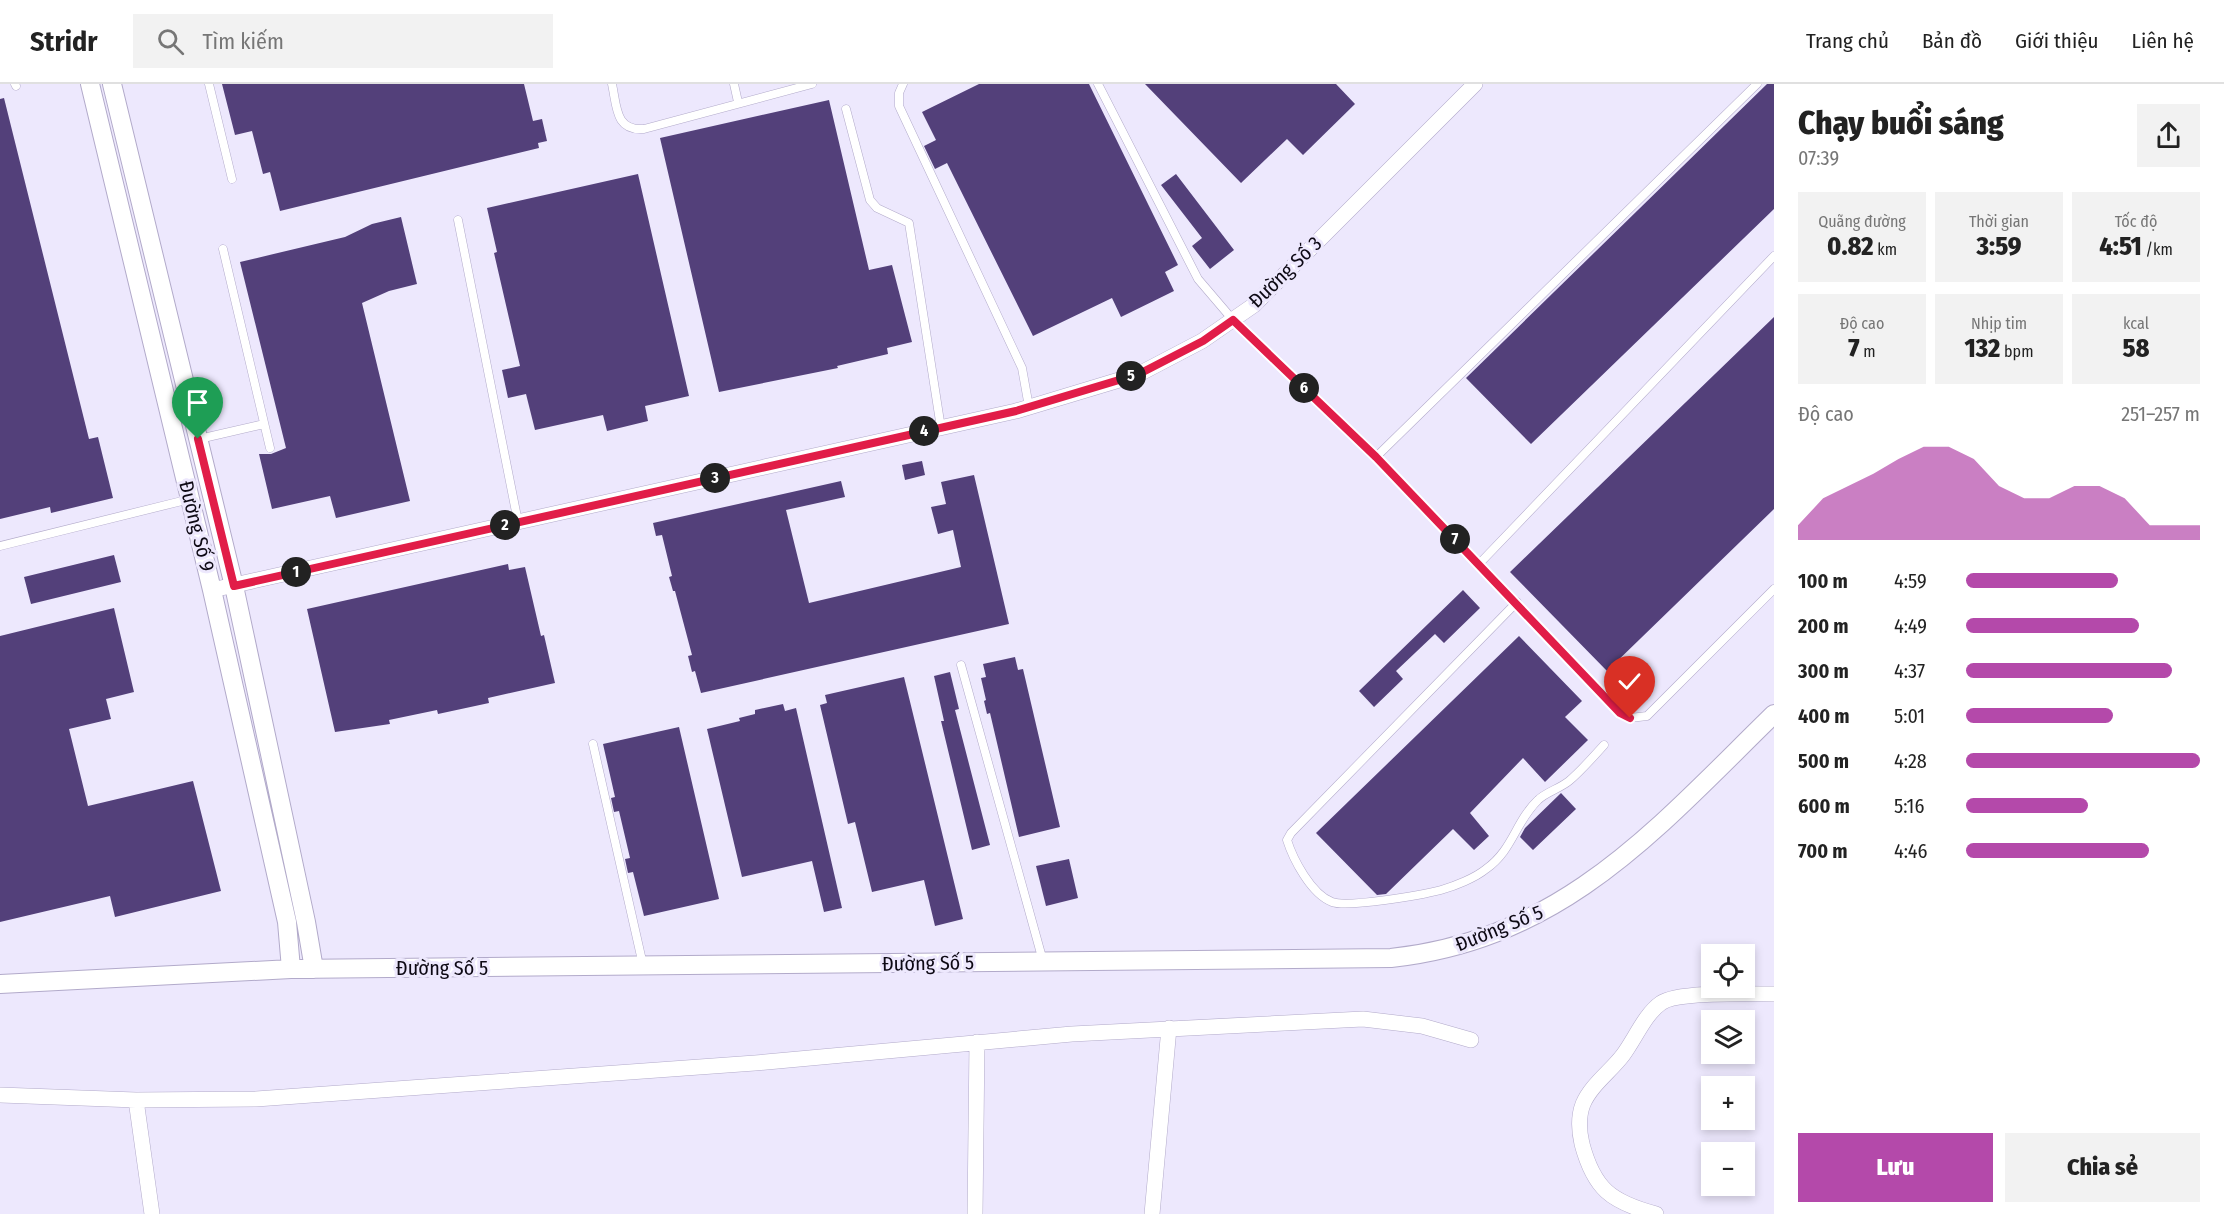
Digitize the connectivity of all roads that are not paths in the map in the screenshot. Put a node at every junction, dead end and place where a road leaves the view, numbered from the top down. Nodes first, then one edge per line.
1 (90, 84) edge
2 (112, 84) edge
3 (209, 84) edge
4 (612, 84) edge
5 (734, 84) edge
6 (812, 84) edge
7 (903, 84) edge
8 (1098, 84) edge
9 (1475, 84) edge
10 (1757, 84) edge
11 (738, 102) junction
12 (846, 109) dead end
13 (232, 179) dead end
14 (458, 220) dead end
15 (223, 249) dead end
16 (1774, 256) edge
17 (1233, 320) junction
18 (1029, 407) junction
19 (264, 424) junction
20 (941, 428) junction
21 (198, 439) junction
22 (270, 448) dead end
23 (1376, 457) junction
24 (190, 499) junction
25 (518, 522) junction
26 (0, 546) edge
27 (1479, 564) junction
28 (234, 586) junction
29 (1774, 589) edge
30 (212, 590) junction
31 (1517, 602) junction
32 (961, 665) dead end
33 (1774, 714) edge
34 (593, 744) dead end
35 (1604, 745) dead end
36 (1043, 961) junction
37 (644, 967) junction
38 (291, 969) junction
39 (314, 969) junction
40 (0, 984) edge
41 (1774, 994) edge
42 (1169, 1028) junction
43 (1471, 1040) dead end
44 (977, 1042) junction
45 (0, 1095) edge
46 (136, 1100) junction
47 (152, 1214) edge
48 (975, 1214) edge
49 (1152, 1214) edge
50 (1656, 1214) edge

1 - 24 street, Đường Số 9
2 - 21 street, Đường Số 9
3 - 13 lane
4 - 11 lane
5 - 11 lane
6 - 11 lane
7 - 18 lane
8 - 17 lane
9 - 17 street, Đường Số 3
10 - 23 lane
12 - 20 lane
14 - 25 lane
15 - 19 lane
16 - 27 lane
17 - 18 street, Đường Số 3
17 - 23 lane
18 - 20 street, Đường Số 3
19 - 21 lane
19 - 22 lane
20 - 25 street, Đường Số 3
21 - 28 street, Đường Số 9
23 - 27 lane
24 - 26 lane
24 - 30 street, Đường Số 9
25 - 28 street, Đường Số 3
27 - 31 lane
28 - 30 street, Đường Số 3
28 - 39 street, Đường Số 9
29 - 31 lane
30 - 38 street, Đường Số 9
31 - 35 lane
32 - 36 lane
33 - 36 street, Đường Số 5
34 - 37 lane
36 - 37 street, Đường Số 5
37 - 39 street, Đường Số 5
38 - 39 street, Đường Số 5
38 - 40 street, Đường Số 5
41 - 50 street
42 - 43 street
42 - 44 street
42 - 49 street
44 - 46 street
44 - 48 street
45 - 46 street
46 - 47 street

